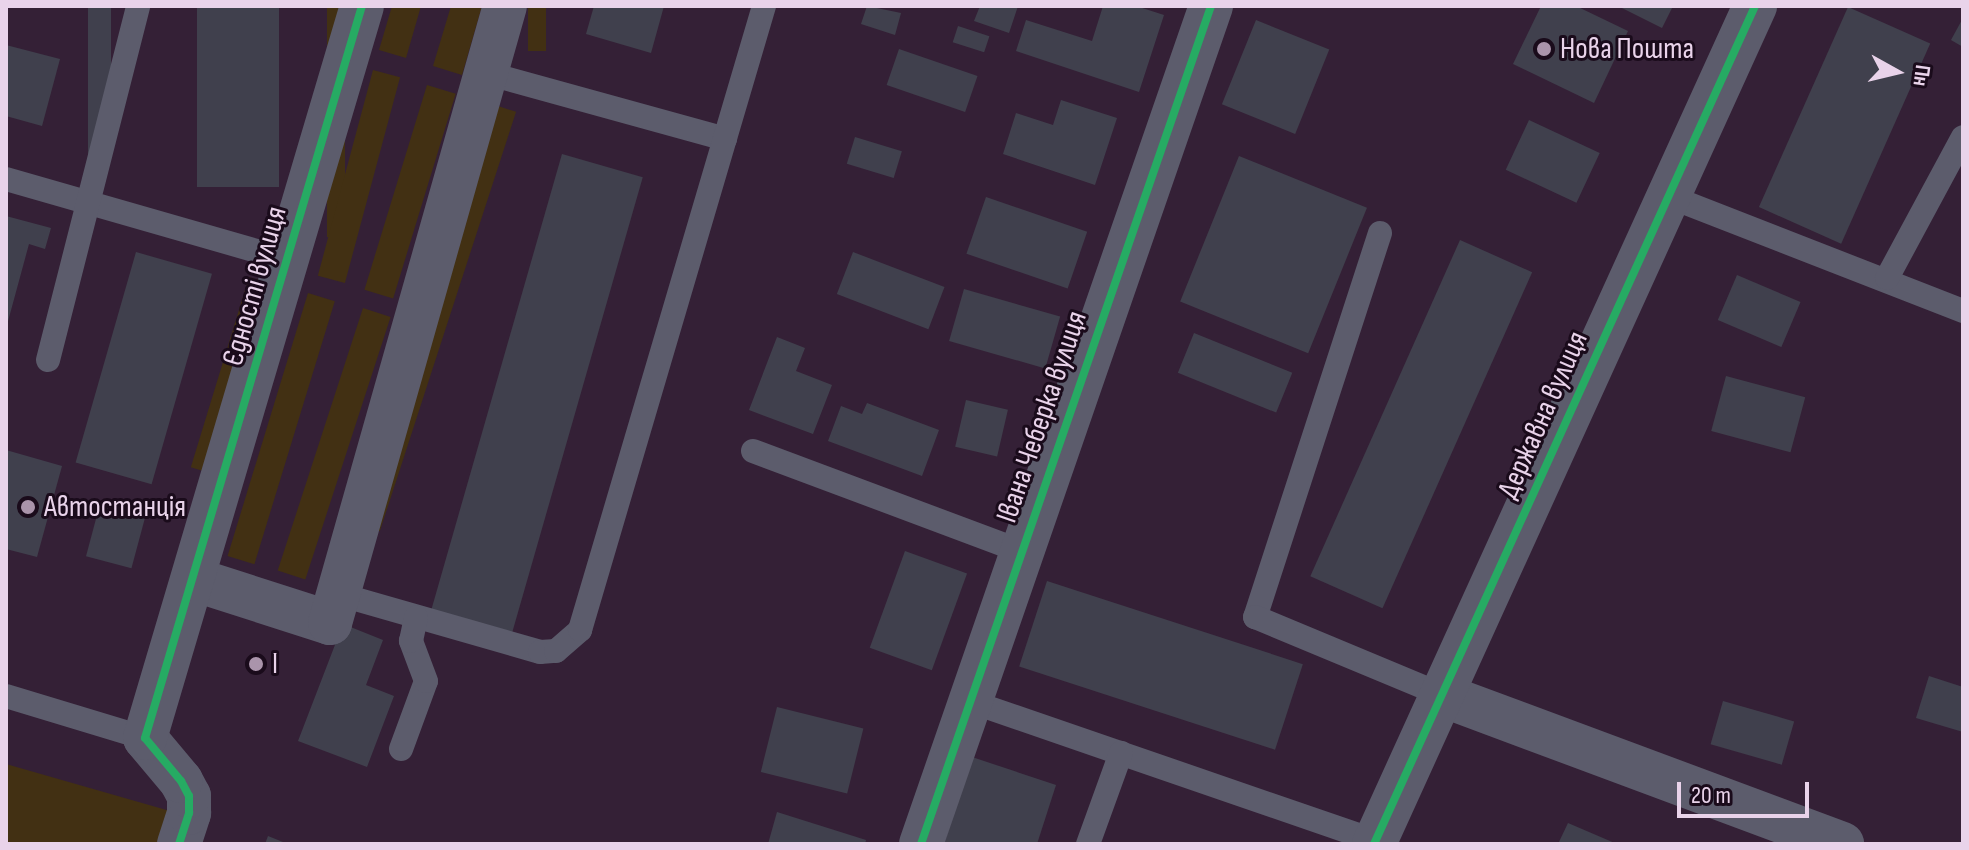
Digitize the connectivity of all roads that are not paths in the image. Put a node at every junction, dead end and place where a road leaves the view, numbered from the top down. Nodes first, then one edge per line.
1 (138, 6) edge
2 (362, 6) edge
3 (505, 6) edge
4 (764, 6) edge
5 (1211, 6) edge
6 (1755, 6) edge
7 (486, 73) junction
8 (1963, 137) edge
9 (725, 139) junction
10 (6, 179) edge
11 (1668, 196) junction
12 (88, 203) junction
13 (1380, 233) dead end
14 (288, 260) junction
15 (1887, 278) junction
16 (1963, 311) edge
17 (48, 360) dead end
18 (753, 451) dead end
19 (1021, 551) junction
20 (193, 579) junction
21 (338, 594) junction
22 (416, 618) junction
23 (1442, 695) junction
24 (6, 696) edge
25 (969, 701) junction
26 (145, 738) junction
27 (401, 749) dead end
28 (1121, 753) junction
29 (1375, 842) edge
30 (179, 844) edge
31 (921, 844) edge
32 (1088, 844) edge
33 (1842, 844) edge

1 - 12 lane
2 - 14 street, Єдності вулиця
3 - 7 street
4 - 9 lane
5 - 19 street, Івана Чеберка вулиця
6 - 11 street, Державна вулиця
7 - 9 lane
7 - 21 street
8 - 15 lane
9 - 22 lane
10 - 12 lane
11 - 15 lane
11 - 23 street, Державна вулиця
12 - 14 lane
12 - 17 lane
13 - 23 lane
14 - 20 street, Єдності вулиця
15 - 16 lane
18 - 19 lane
19 - 25 street, Івана Чеберка вулиця
20 - 21 street
20 - 26 street, Єдності вулиця
21 - 22 lane
22 - 27 lane
23 - 29 street, Державна вулиця
23 - 33 street
24 - 26 lane
25 - 28 lane
25 - 31 street, Івана Чеберка вулиця
26 - 30 street
28 - 29 lane
28 - 32 lane

